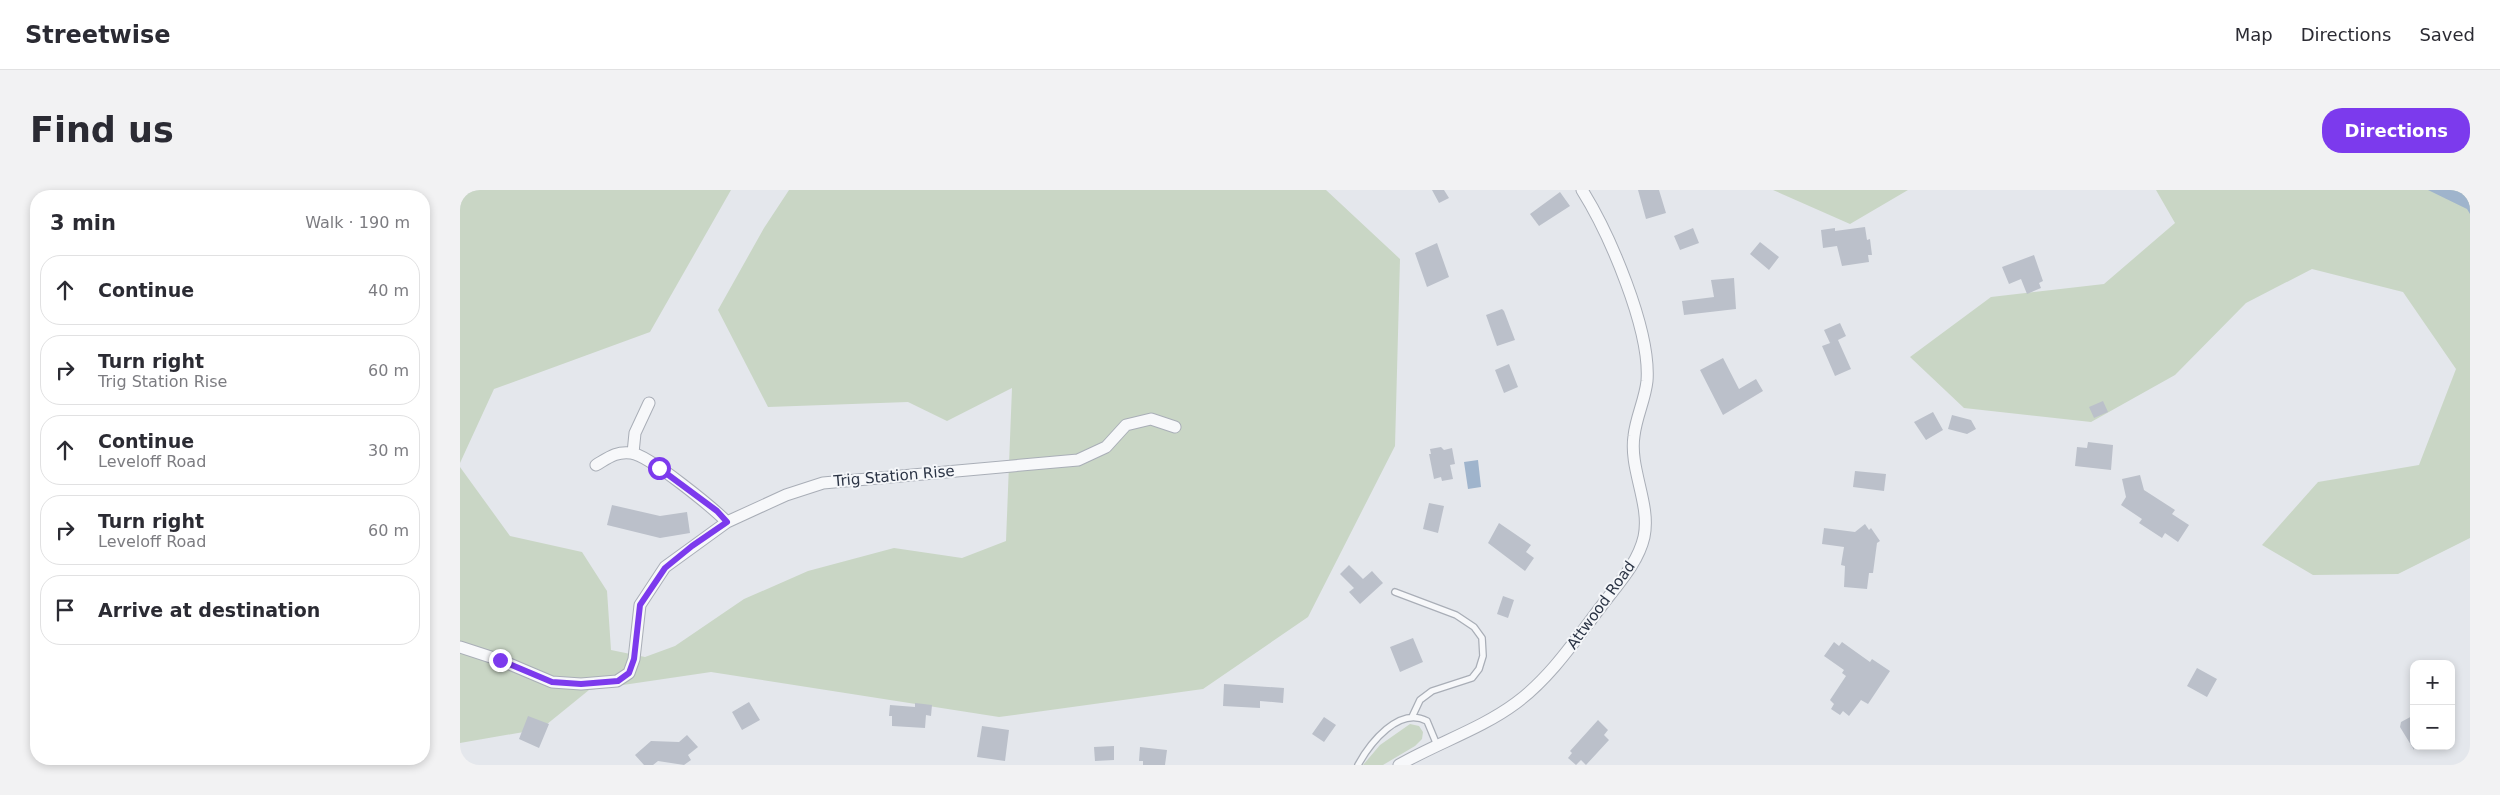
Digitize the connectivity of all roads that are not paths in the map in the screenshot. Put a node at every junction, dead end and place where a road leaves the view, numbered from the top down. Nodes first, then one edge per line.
1 (1582, 190) edge
2 (649, 403) dead end
3 (1175, 427) dead end
4 (633, 452) junction
5 (596, 465) dead end
6 (727, 522) junction
7 (1395, 592) dead end
8 (460, 647) edge
9 (1412, 717) junction
10 (1437, 745) junction
11 (1358, 765) edge
12 (1399, 765) edge

1 - 10 street, Attwood Road
2 - 4 street
3 - 6 street, Trig Station Rise
4 - 5 street
4 - 6 street
6 - 8 street, Trig Station Rise
7 - 9 lane
9 - 10 lane
9 - 11 lane
10 - 12 street, Attwood Road

